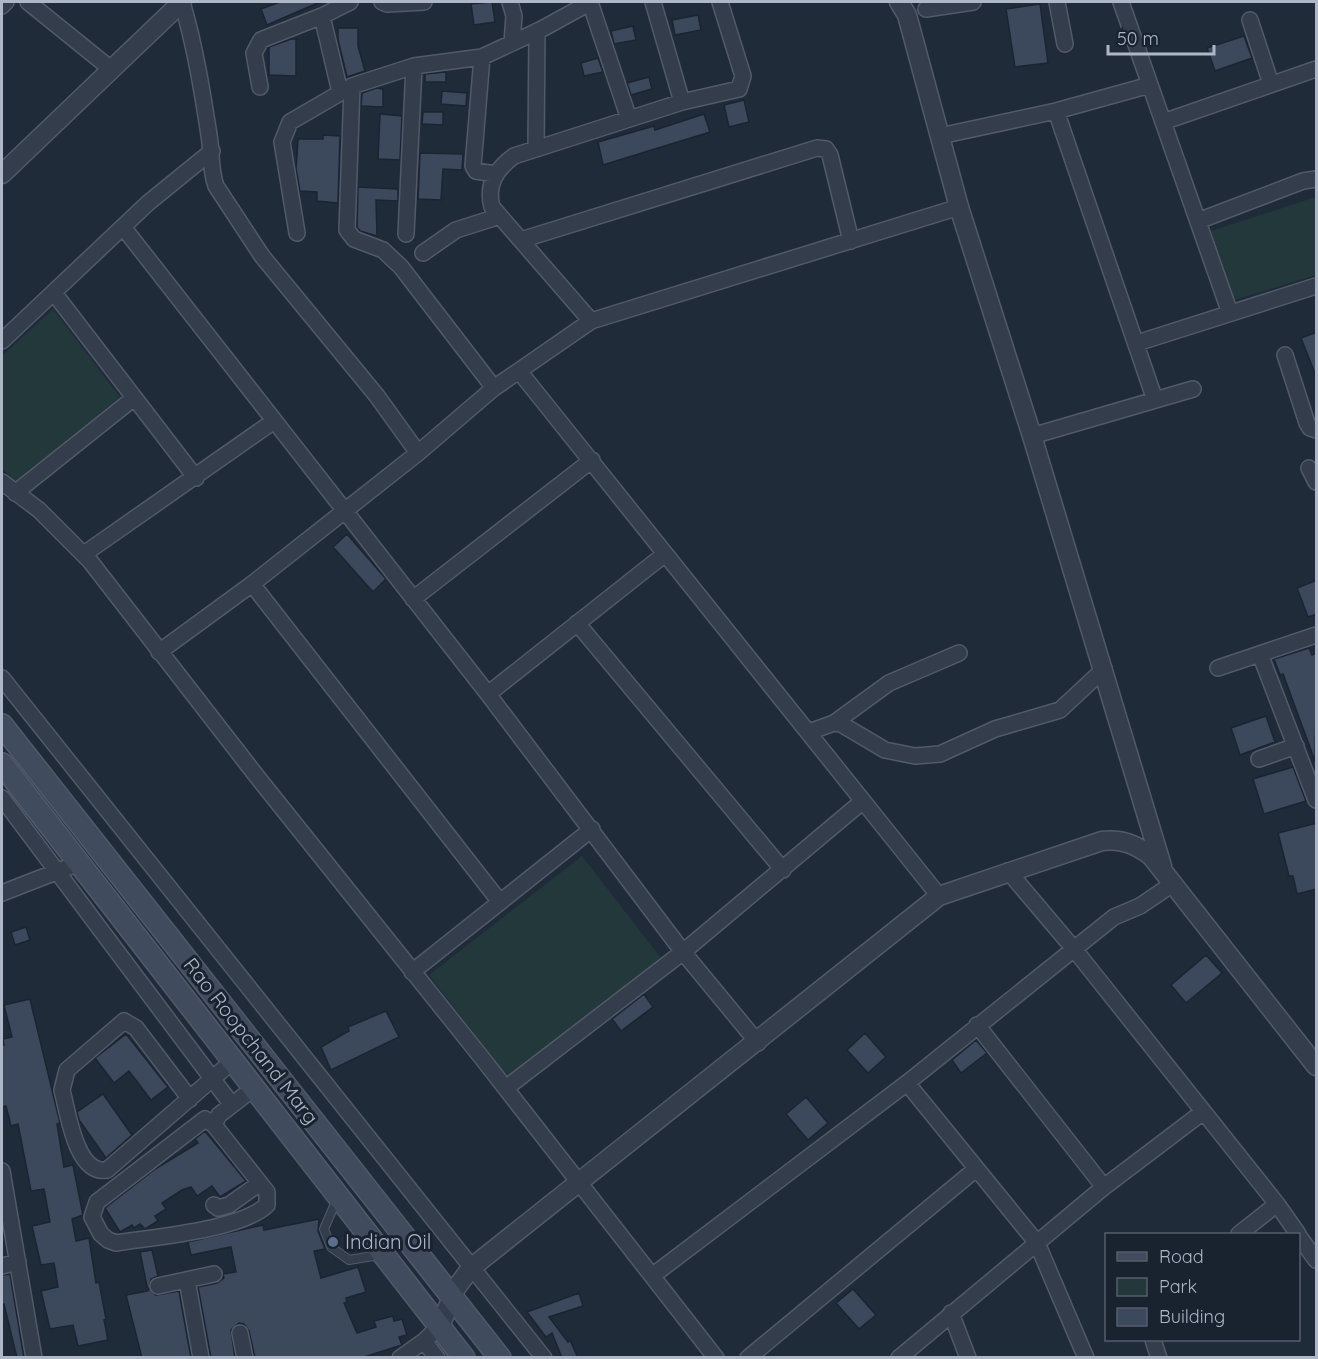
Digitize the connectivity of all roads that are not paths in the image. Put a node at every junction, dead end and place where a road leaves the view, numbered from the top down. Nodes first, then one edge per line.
1 (6, 2) edge
2 (28, 2) edge
3 (182, 2) edge
4 (350, 2) edge
5 (382, 2) edge
6 (424, 2) edge
7 (510, 2) edge
8 (590, 2) edge
9 (653, 2) edge
10 (720, 2) edge
11 (898, 2) edge
12 (973, 2) edge
13 (1057, 2) edge
14 (1121, 2) edge
15 (2, 6) edge
16 (926, 9) dead end
17 (322, 16) junction
18 (1250, 20) dead end
19 (537, 31) junction
20 (512, 43) junction
21 (1065, 44) dead end
22 (482, 57) junction
23 (414, 66) junction
24 (111, 69) junction
25 (1317, 69) edge
26 (1271, 84) junction
27 (1150, 85) junction
28 (260, 87) dead end
29 (346, 89) junction
30 (682, 102) junction
31 (1056, 111) junction
32 (629, 119) junction
33 (1163, 122) junction
34 (940, 136) junction
35 (536, 149) junction
36 (212, 151) junction
37 (2, 174) edge
38 (495, 174) junction
39 (1317, 179) edge
40 (959, 207) junction
41 (500, 216) junction
42 (1198, 221) junction
43 (123, 227) junction
44 (297, 233) dead end
45 (406, 234) dead end
46 (521, 240) junction
47 (851, 241) junction
48 (423, 253) dead end
49 (1317, 286) edge
50 (54, 293) junction
51 (1230, 313) junction
52 (591, 321) junction
53 (2, 341) edge
54 (1137, 343) junction
55 (1285, 355) dead end
56 (519, 371) junction
57 (494, 388) junction
58 (1193, 389) dead end
59 (134, 398) junction
60 (1155, 400) junction
61 (274, 421) junction
62 (1317, 430) edge
63 (1032, 436) junction
64 (418, 453) junction
65 (592, 459) junction
66 (1309, 468) dead end
67 (196, 478) junction
68 (2, 482) edge
69 (1317, 482) edge
70 (15, 493) junction
71 (343, 510) junction
72 (84, 554) junction
73 (665, 554) junction
74 (252, 584) junction
75 (413, 599) junction
76 (577, 623) junction
77 (1317, 635) edge
78 (159, 652) junction
79 (959, 653) dead end
80 (1260, 654) junction
81 (1218, 668) dead end
82 (1104, 669) junction
83 (2, 678) edge
84 (488, 694) junction
85 (834, 723) junction
86 (2, 725) edge
87 (809, 732) junction
88 (1296, 746) junction
89 (1259, 759) dead end
90 (2, 764) edge
91 (1310, 764) edge
92 (2, 798) edge
93 (1317, 800) edge
94 (863, 801) junction
95 (592, 829) junction
96 (79, 863) junction
97 (783, 870) junction
98 (1008, 871) junction
99 (55, 872) junction
100 (1169, 876) junction
101 (2, 893) edge
102 (939, 896) junction
103 (500, 902) junction
104 (1074, 950) junction
105 (683, 952) junction
106 (412, 972) junction
107 (977, 1025) junction
108 (758, 1043) junction
109 (234, 1060) junction
110 (1317, 1066) edge
111 (210, 1081) junction
112 (907, 1083) junction
113 (254, 1088) junction
114 (506, 1088) junction
115 (189, 1099) junction
116 (232, 1105) junction
117 (1203, 1112) junction
118 (214, 1125) junction
119 (975, 1169) junction
120 (2, 1171) edge
121 (577, 1181) junction
122 (260, 1183) junction
123 (1104, 1187) junction
124 (338, 1197) junction
125 (1277, 1204) junction
126 (214, 1205) dead end
127 (1240, 1233) edge
128 (1297, 1233) edge
129 (1300, 1238) edge
130 (1037, 1243) junction
131 (383, 1254) junction
132 (1317, 1260) edge
133 (18, 1262) junction
134 (2, 1266) edge
135 (471, 1268) junction
136 (214, 1274) dead end
137 (652, 1276) junction
138 (187, 1280) junction
139 (158, 1286) dead end
140 (452, 1296) junction
141 (951, 1313) junction
142 (440, 1326) junction
143 (240, 1333) dead end
144 (424, 1341) junction
145 (1153, 1341) edge
146 (902, 1356) edge
147 (34, 1358) edge
148 (201, 1358) edge
149 (245, 1358) edge
150 (400, 1358) edge
151 (437, 1358) edge
152 (464, 1358) edge
153 (500, 1358) edge
154 (544, 1358) edge
155 (716, 1358) edge
156 (748, 1358) edge
157 (968, 1358) edge
158 (1086, 1358) edge
159 (1159, 1358) edge

1 - 15 street
2 - 24 street
3 - 24 street
3 - 36 street
4 - 17 street
5 - 6 street
7 - 20 street
8 - 19 street
8 - 32 street
9 - 30 street
10 - 30 street
11 - 34 street
12 - 16 street
13 - 21 street
14 - 27 street
17 - 28 street
17 - 29 street
18 - 26 street
19 - 20 street
19 - 35 street
20 - 22 street
22 - 23 street
22 - 38 street
23 - 29 street
23 - 45 street
24 - 37 street
25 - 26 street
26 - 33 street
27 - 31 street
27 - 33 street
29 - 44 street
29 - 57 street
30 - 32 street
31 - 34 street
31 - 54 street
32 - 35 street
33 - 42 street
34 - 40 street
35 - 38 street
36 - 43 street
36 - 64 street
38 - 41 street
39 - 42 street
40 - 47 street
40 - 63 street
41 - 46 street
41 - 48 street
42 - 51 street
43 - 50 street
43 - 61 street
46 - 47 street
46 - 52 street
47 - 52 street
49 - 51 street
50 - 53 street
50 - 59 street
51 - 54 street
52 - 56 street
54 - 60 street
55 - 62 street
56 - 57 street
56 - 65 street
57 - 64 street
58 - 60 street
59 - 67 street
59 - 70 street
60 - 63 street
61 - 67 street
61 - 71 street
63 - 82 street
64 - 71 street
65 - 73 street
65 - 75 street
66 - 69 street
67 - 72 street
68 - 70 street
70 - 72 street
71 - 74 street
71 - 75 street
72 - 78 street
73 - 76 street
73 - 87 street
74 - 78 street
74 - 103 street
75 - 84 street
76 - 84 street
76 - 97 street
77 - 80 street
78 - 106 street
79 - 85 street
80 - 81 street
80 - 88 street
82 - 85 street
82 - 100 street
83 - 135 street
84 - 95 street
85 - 87 street
86 - 140 main road, Rao Roopchand Marg
87 - 94 street
88 - 89 street
88 - 91 street
90 - 96 main road, Rao Roopchand Marg
91 - 93 street
92 - 99 street
94 - 97 street
94 - 102 street
95 - 103 street
95 - 105 street
96 - 99 street
96 - 109 main road, Rao Roopchand Marg
97 - 105 street
98 - 100 street
98 - 102 street
98 - 104 street
99 - 101 street
99 - 111 street
100 - 104 street
100 - 110 street
102 - 108 street
103 - 106 street
104 - 107 street
104 - 117 street
105 - 108 street
105 - 114 street
106 - 114 street
107 - 112 street
107 - 123 street
108 - 121 street
109 - 111 street
109 - 113 main road, Rao Roopchand Marg
111 - 115 street
111 - 116 street
112 - 119 street
112 - 137 street
113 - 116 street
113 - 124 main road, Rao Roopchand Marg
114 - 121 street
115 - 115 street
116 - 118 street
117 - 123 street
117 - 125 street
118 - 122 street
118 - 122 street
119 - 130 street
119 - 156 street
120 - 133 street
121 - 135 street
121 - 137 street
122 - 126 street
123 - 130 street
124 - 131 main road, Rao Roopchand Marg
124 - 131 lane
125 - 127 street
125 - 128 street
129 - 132 street
130 - 141 street
130 - 158 street
131 - 142 main road, Rao Roopchand Marg
133 - 134 street
133 - 147 street
135 - 140 street
135 - 154 street
136 - 138 street
137 - 155 street
138 - 139 street
138 - 148 street
140 - 142 street
140 - 153 main road, Rao Roopchand Marg
141 - 146 street
141 - 157 street
142 - 144 street
142 - 152 main road, Rao Roopchand Marg
143 - 149 street
144 - 150 street
144 - 151 street
145 - 159 street

